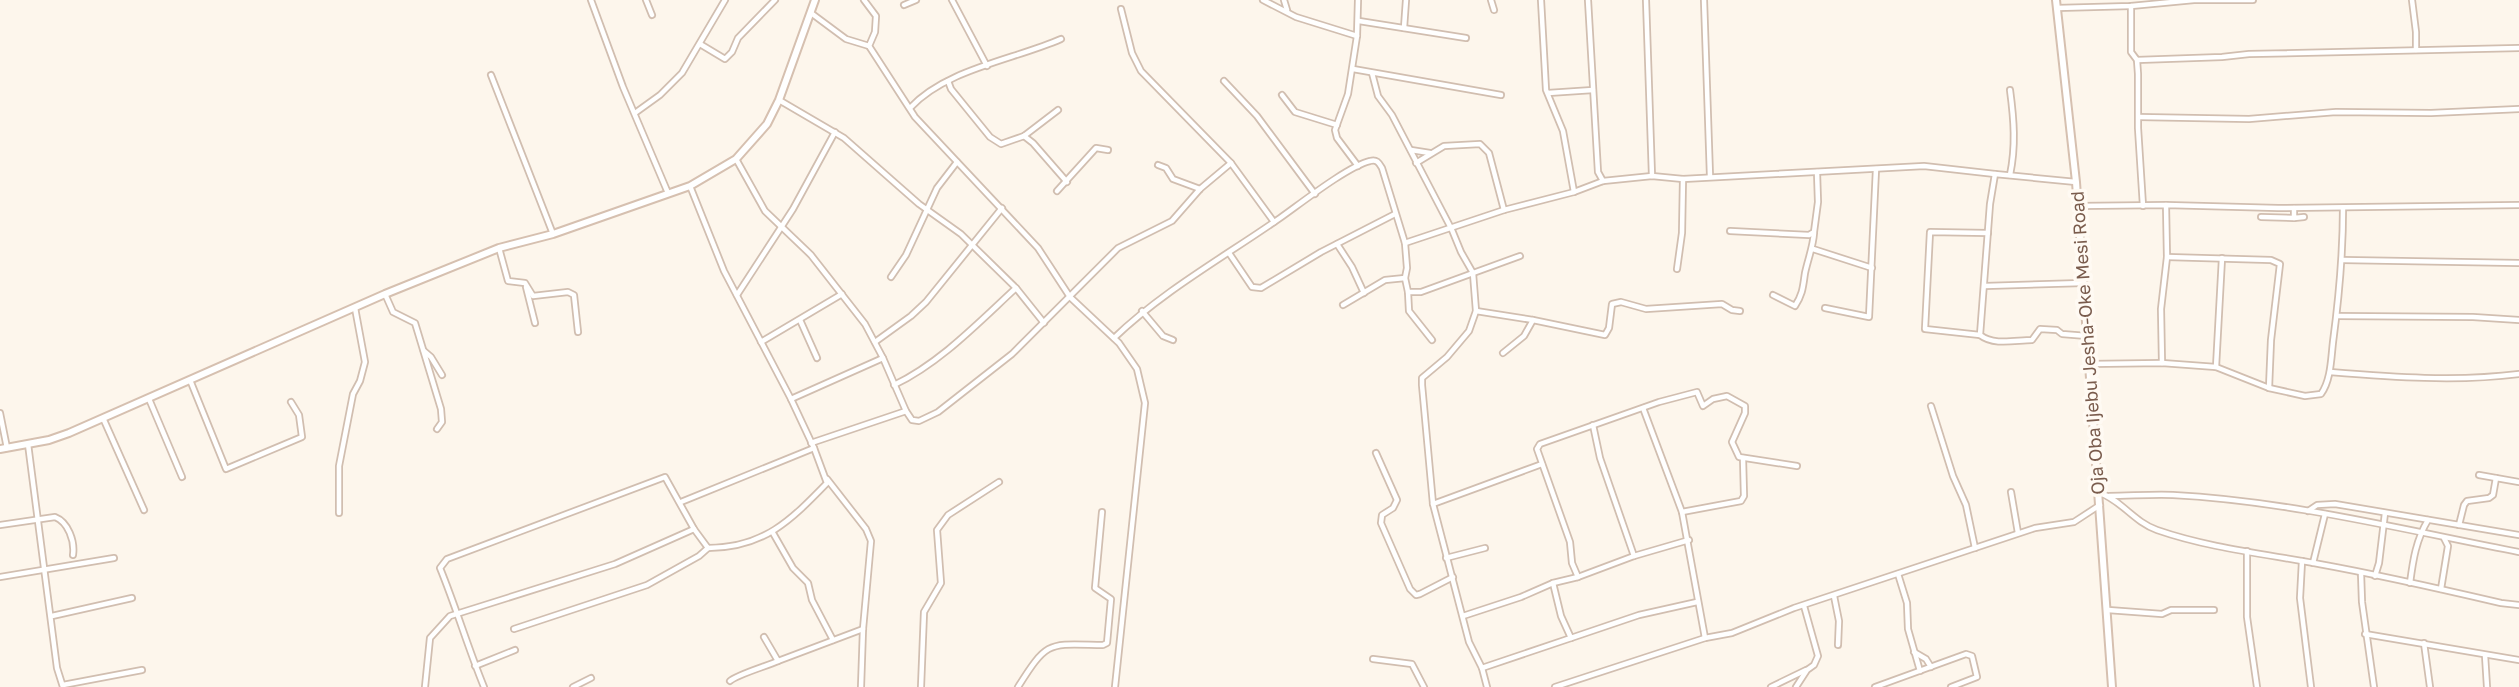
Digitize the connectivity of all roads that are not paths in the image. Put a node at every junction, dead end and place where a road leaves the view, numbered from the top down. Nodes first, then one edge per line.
1 (591, 0) edge
2 (646, 0) edge
3 (724, 0) edge
4 (775, 0) edge
5 (815, 0) edge
6 (864, 0) edge
7 (916, 0) edge
8 (952, 0) edge
9 (1263, 0) edge
10 (1283, 0) edge
11 (1359, 0) edge
12 (1406, 0) edge
13 (1491, 0) edge
14 (1541, 0) edge
15 (1588, 0) edge
16 (1646, 0) edge
17 (1704, 0) edge
18 (2253, 0) edge
19 (2412, 0) edge
20 (2057, 4) edge
21 (904, 5) dead end
22 (2131, 6) junction
23 (1121, 9) dead end
24 (1494, 10) dead end
25 (1287, 11) junction
26 (811, 13) junction
27 (652, 15) dead end
28 (1359, 22) junction
29 (1404, 28) junction
30 (1357, 36) junction
31 (1466, 38) dead end
32 (1061, 39) dead end
33 (700, 44) junction
34 (869, 46) junction
35 (2519, 48) edge
36 (2416, 50) junction
37 (2137, 60) junction
38 (987, 66) junction
39 (1353, 69) junction
40 (1372, 73) junction
41 (491, 75) dead end
42 (948, 81) junction
43 (1224, 81) dead end
44 (1592, 90) junction
45 (2010, 90) dead end
46 (1548, 93) junction
47 (1282, 95) dead end
48 (1501, 95) dead end
49 (779, 100) junction
50 (910, 108) junction
51 (2519, 109) edge
52 (1058, 110) dead end
53 (635, 113) junction
54 (2139, 117) junction
55 (1337, 125) junction
56 (835, 132) junction
57 (1024, 136) junction
58 (1108, 150) dead end
59 (1410, 150) junction
60 (1430, 153) junction
61 (736, 159) junction
62 (957, 162) junction
63 (1231, 163) junction
64 (1416, 163) junction
65 (1158, 164) dead end
66 (1357, 166) junction
67 (1876, 169) junction
68 (1817, 172) junction
69 (1995, 174) junction
70 (1652, 176) junction
71 (1710, 176) junction
72 (2010, 176) junction
73 (1683, 179) junction
74 (1067, 181) junction
75 (1604, 181) junction
76 (2076, 182) junction
77 (690, 186) junction
78 (1200, 189) junction
79 (1056, 191) dead end
80 (1574, 192) junction
81 (668, 193) junction
82 (1315, 194) junction
83 (2166, 205) junction
84 (2519, 205) edge
85 (2077, 206) junction
86 (2143, 206) junction
87 (1002, 208) junction
88 (2294, 208) junction
89 (2343, 208) junction
90 (928, 210) junction
91 (1504, 211) junction
92 (1395, 214) junction
93 (2261, 217) dead end
94 (2304, 217) dead end
95 (2294, 218) junction
96 (1274, 222) junction
97 (781, 227) junction
98 (1452, 230) junction
99 (1730, 231) dead end
100 (1814, 232) junction
101 (1988, 233) junction
102 (553, 234) junction
103 (1405, 243) junction
104 (1337, 244) junction
105 (973, 246) junction
106 (499, 248) junction
107 (1813, 248) junction
108 (1229, 253) junction
109 (1520, 256) dead end
110 (2167, 257) junction
111 (2222, 258) junction
112 (2343, 260) junction
113 (2519, 262) edge
114 (1872, 268) junction
115 (1677, 269) dead end
116 (1473, 273) junction
117 (891, 277) dead end
118 (1405, 278) junction
119 (525, 283) junction
120 (2083, 283) junction
121 (1985, 286) junction
122 (1016, 289) junction
123 (1408, 292) junction
124 (1364, 293) junction
125 (385, 294) junction
126 (842, 294) junction
127 (737, 295) junction
128 (1773, 295) dead end
129 (1070, 297) junction
130 (1343, 305) dead end
131 (355, 307) junction
132 (1825, 308) dead end
133 (1142, 311) junction
134 (1476, 311) junction
135 (1740, 311) dead end
136 (2337, 316) junction
137 (800, 320) junction
138 (1533, 320) junction
139 (2519, 320) edge
140 (535, 323) dead end
141 (1044, 323) junction
142 (578, 332) dead end
143 (1980, 335) junction
144 (2087, 336) junction
145 (1114, 338) junction
146 (1173, 340) dead end
147 (1432, 340) dead end
148 (875, 341) junction
149 (761, 342) junction
150 (423, 350) junction
151 (1503, 353) dead end
152 (817, 358) dead end
153 (883, 358) junction
154 (2162, 363) junction
155 (2089, 364) junction
156 (2216, 367) junction
157 (2330, 372) junction
158 (2519, 374) edge
159 (442, 375) dead end
160 (190, 379) junction
161 (894, 385) junction
162 (2269, 388) junction
163 (149, 399) junction
164 (790, 400) junction
165 (291, 402) dead end
166 (1931, 406) dead end
167 (1643, 408) junction
168 (905, 411) junction
169 (0, 414) edge
170 (103, 418) junction
171 (1593, 425) junction
172 (437, 429) dead end
173 (28, 444) junction
174 (813, 446) junction
175 (4, 449) edge
176 (1376, 453) dead end
177 (1743, 458) junction
178 (1542, 464) junction
179 (1797, 466) dead end
180 (2479, 475) dead end
181 (182, 477) dead end
182 (2496, 478) junction
183 (827, 479) junction
184 (999, 482) dead end
185 (2519, 482) edge
186 (2011, 492) dead end
187 (2100, 493) junction
188 (2109, 496) junction
189 (681, 502) junction
190 (1433, 504) junction
191 (2101, 505) junction
192 (144, 510) dead end
193 (2308, 511) junction
194 (1102, 512) dead end
195 (1682, 512) junction
196 (339, 513) dead end
197 (2385, 513) junction
198 (2325, 514) junction
199 (38, 520) junction
200 (2428, 520) junction
201 (0, 525) edge
202 (2383, 525) junction
203 (2459, 525) junction
204 (694, 529) junction
205 (773, 533) junction
206 (2018, 533) junction
207 (2421, 533) junction
208 (2519, 535) edge
209 (2444, 537) junction
210 (1689, 540) junction
211 (708, 548) junction
212 (1485, 548) dead end
213 (1975, 548) junction
214 (2247, 551) junction
215 (2519, 552) edge
216 (73, 555) dead end
217 (1633, 556) junction
218 (114, 558) dead end
219 (1446, 558) junction
220 (2302, 561) junction
221 (2313, 563) junction
222 (45, 570) junction
223 (2361, 573) junction
224 (1898, 574) junction
225 (2375, 576) junction
226 (0, 577) edge
227 (1578, 577) junction
228 (1453, 578) junction
229 (1553, 583) junction
230 (2410, 583) junction
231 (2441, 589) junction
232 (1834, 596) junction
233 (132, 598) dead end
234 (1697, 601) junction
235 (2519, 605) edge
236 (1804, 607) junction
237 (2108, 610) junction
238 (2214, 610) dead end
239 (458, 612) junction
240 (52, 616) junction
241 (1463, 616) junction
242 (514, 629) dead end
243 (863, 629) junction
244 (2365, 634) junction
245 (764, 637) dead end
246 (1571, 638) junction
247 (1705, 638) junction
248 (834, 640) junction
249 (2424, 643) junction
250 (1839, 645) dead end
251 (515, 650) dead end
252 (1914, 652) junction
253 (2485, 656) junction
254 (1373, 659) dead end
255 (2519, 660) edge
256 (778, 661) junction
257 (475, 666) junction
258 (1931, 667) junction
259 (1482, 668) junction
260 (141, 670) dead end
261 (1807, 670) junction
262 (1920, 671) junction
263 (591, 678) dead end
264 (730, 681) dead end
265 (63, 686) edge
266 (425, 687) edge
267 (484, 687) edge
268 (573, 687) edge
269 (861, 687) edge
270 (921, 687) edge
271 (1018, 687) edge
272 (1115, 687) edge
273 (1424, 687) edge
274 (1487, 687) edge
275 (1555, 687) edge
276 (1770, 687) edge
277 (1796, 687) edge
278 (1875, 687) edge
279 (1951, 687) edge
280 (2112, 687) edge
281 (2258, 687) edge
282 (2311, 687) edge
283 (2374, 687) edge
284 (2430, 687) edge
285 (2487, 687) edge

1 - 53 street
2 - 27 street
3 - 33 street
4 - 33 street
5 - 26 main road
6 - 34 street
7 - 21 street
8 - 38 street
9 - 25 street
10 - 25 street
11 - 28 street
12 - 29 street
13 - 24 street
14 - 46 street
15 - 44 street
16 - 70 street
17 - 71 street
18 - 22 street
19 - 36 street
20 - 22 street
20 - 76 main road, Oja Oba Ijebu Jesha-Oke Mesi Road
22 - 37 street
23 - 63 street
25 - 30 street
26 - 34 street
26 - 49 main road
28 - 29 street
28 - 30 street
29 - 31 street
30 - 39 street
32 - 38 street
33 - 53 street
34 - 50 street
35 - 36 street
36 - 37 street
37 - 54 street
38 - 42 street
39 - 40 street
39 - 55 street
40 - 48 street
40 - 59 street
41 - 102 street
42 - 50 street
42 - 57 street
43 - 82 street
44 - 46 street
44 - 75 street
45 - 72 street
46 - 80 street
47 - 55 street
49 - 56 street
49 - 61 main road
50 - 62 street
51 - 54 street
52 - 57 street
53 - 81 street
54 - 86 street
55 - 66 street
56 - 90 street
56 - 97 street
57 - 74 street
58 - 74 street
59 - 60 street
59 - 64 street
60 - 64 street
60 - 91 street
61 - 77 main road
61 - 97 street
62 - 87 street
62 - 90 street
63 - 78 street
63 - 96 street
64 - 98 street
65 - 78 street
66 - 82 street
66 - 92 street
67 - 68 street
67 - 69 street
67 - 114 street
68 - 71 street
68 - 100 street
69 - 72 street
69 - 101 street
70 - 73 street
70 - 75 street
71 - 73 street
72 - 76 street
73 - 115 street
74 - 79 street
75 - 80 street
76 - 85 main road, Oja Oba Ijebu Jesha-Oke Mesi Road
77 - 81 main road
77 - 127 street
78 - 129 street
80 - 91 street
81 - 102 main road
82 - 96 street
83 - 86 street
83 - 88 street
83 - 110 street
84 - 89 street
85 - 86 street
85 - 120 main road, Oja Oba Ijebu Jesha-Oke Mesi Road
87 - 105 street
87 - 129 street
88 - 89 street
88 - 95 street
89 - 112 street
90 - 105 street
90 - 117 street
91 - 98 street
92 - 103 street
92 - 104 street
93 - 95 street
94 - 95 street
96 - 108 street
97 - 126 street
97 - 127 street
98 - 103 street
98 - 116 street
99 - 100 street
100 - 107 street
101 - 121 street
101 - 143 street
102 - 106 main road
103 - 118 street
104 - 108 street
104 - 124 street
105 - 122 street
105 - 148 street
106 - 119 street
106 - 125 main road
107 - 114 street
107 - 128 street
108 - 133 street
109 - 116 street
110 - 111 street
110 - 154 street
111 - 156 street
111 - 162 street
112 - 113 street
112 - 136 street
114 - 132 street
116 - 123 street
116 - 134 street
118 - 123 street
118 - 124 street
119 - 140 street
119 - 142 street
120 - 121 street
120 - 144 main road, Oja Oba Ijebu Jesha-Oke Mesi Road
121 - 143 street
122 - 141 street
122 - 161 street
123 - 147 street
124 - 130 street
125 - 131 main road
125 - 150 street
126 - 137 street
126 - 148 street
127 - 149 street
129 - 141 street
129 - 145 street
131 - 160 main road
131 - 196 street
133 - 145 street
133 - 146 street
134 - 138 street
134 - 190 street
135 - 138 street
136 - 139 street
136 - 157 street
137 - 149 street
137 - 152 street
138 - 151 street
141 - 168 street
143 - 144 street
144 - 155 main road, Oja Oba Ijebu Jesha-Oke Mesi Road
145 - 272 street
148 - 153 street
149 - 164 street
150 - 159 street
150 - 172 street
153 - 161 street
153 - 164 street
154 - 155 street
154 - 156 street
155 - 187 main road, Oja Oba Ijebu Jesha-Oke Mesi Road
156 - 162 street
157 - 158 street
157 - 162 street
160 - 163 main road
160 - 165 street
161 - 168 street
163 - 170 main road
163 - 181 street
164 - 174 street
166 - 213 street
167 - 171 street
167 - 177 street
167 - 195 street
168 - 174 street
169 - 175 street
170 - 173 main road
170 - 192 street
171 - 178 street
171 - 217 street
173 - 175 main road
173 - 199 street
174 - 183 street
174 - 189 street
176 - 228 street
177 - 179 street
177 - 195 street
178 - 190 street
178 - 227 street
180 - 182 street
182 - 185 street
182 - 203 street
183 - 205 street
183 - 243 street
184 - 270 street
186 - 206 street
187 - 188 street
187 - 191 main road, Oja Oba Ijebu Jesha-Oke Mesi Road
188 - 193 street
188 - 214 street
189 - 204 street
189 - 239 street
190 - 219 street
191 - 206 street
191 - 237 main road, Oja Oba Ijebu Jesha-Oke Mesi Road
193 - 197 street
193 - 198 street
194 - 271 street
195 - 210 street
197 - 200 street
197 - 202 street
198 - 202 street
198 - 221 street
199 - 201 street
199 - 216 street
199 - 222 street
200 - 203 street
200 - 207 street
202 - 207 street
202 - 225 street
203 - 208 street
204 - 211 street
204 - 239 street
205 - 211 street
205 - 248 street
206 - 213 street
207 - 209 street
207 - 230 street
209 - 215 street
209 - 231 street
210 - 217 street
210 - 234 street
211 - 242 street
212 - 219 street
213 - 224 street
214 - 220 street
214 - 281 street
217 - 227 street
218 - 222 street
219 - 228 street
220 - 221 street
220 - 282 street
221 - 223 street
222 - 226 street
222 - 240 street
223 - 225 street
223 - 244 street
224 - 232 street
224 - 252 street
225 - 230 street
227 - 229 street
228 - 241 street
229 - 241 street
229 - 246 street
230 - 231 street
231 - 235 street
232 - 236 street
232 - 250 street
233 - 240 street
234 - 246 street
234 - 247 street
236 - 247 street
236 - 261 street
237 - 238 street
237 - 280 main road, Oja Oba Ijebu Jesha-Oke Mesi Road
239 - 257 street
239 - 266 street
240 - 265 street
241 - 259 street
243 - 248 street
243 - 269 street
244 - 249 street
244 - 283 street
245 - 256 street
246 - 259 street
247 - 275 street
248 - 256 street
249 - 253 street
249 - 284 street
251 - 257 street
252 - 258 street
252 - 262 street
253 - 255 street
253 - 285 street
254 - 273 street
256 - 264 street
257 - 267 street
258 - 262 street
258 - 279 street
259 - 274 street
260 - 265 street
261 - 276 street
261 - 277 street
262 - 278 street
263 - 268 street

